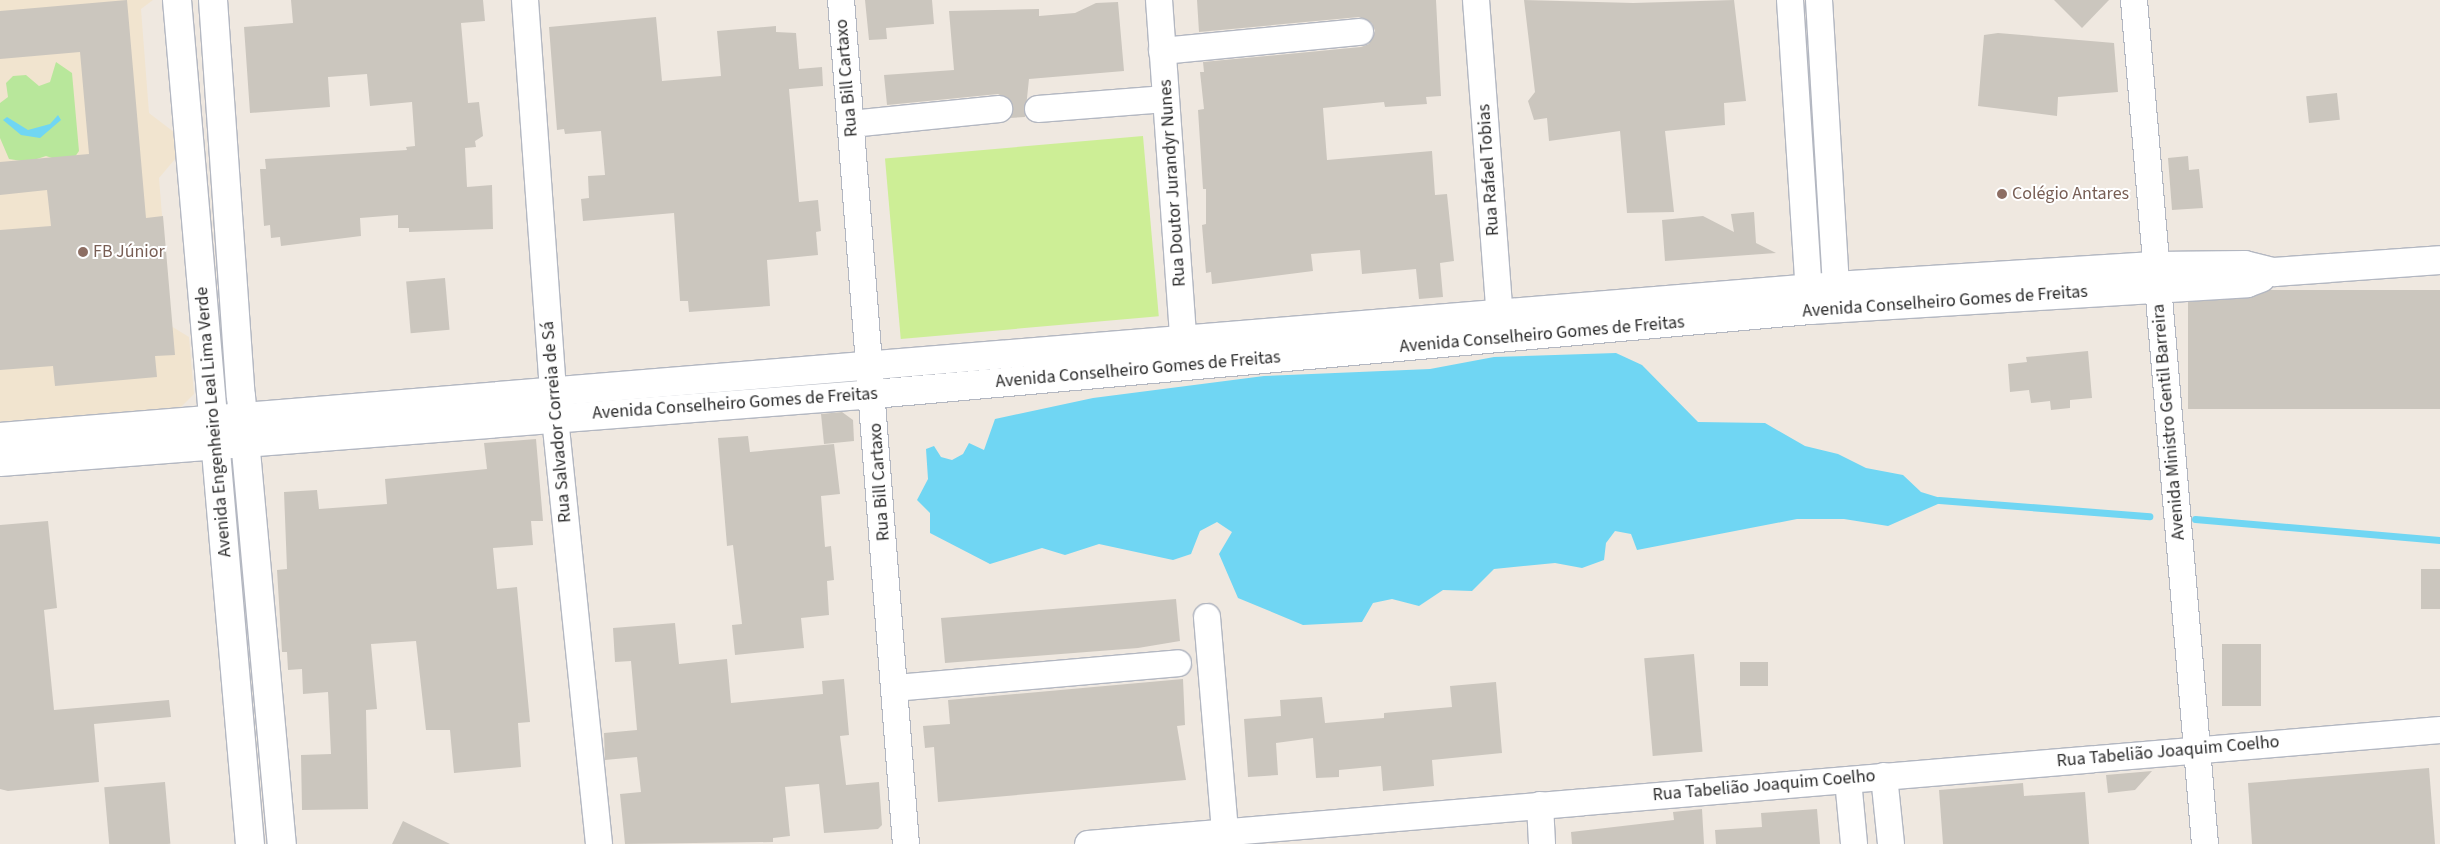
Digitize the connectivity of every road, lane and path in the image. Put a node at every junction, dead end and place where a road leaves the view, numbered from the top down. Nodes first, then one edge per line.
1 (177, 0) edge
2 (213, 0) edge
3 (526, 0) edge
4 (841, 0) edge
5 (1158, 0) edge
6 (1476, 0) edge
7 (1790, 0) edge
8 (1819, 0) edge
9 (2134, 0) edge
10 (1360, 32) dead end
11 (1162, 51) junction
12 (1166, 99) junction
13 (999, 109) dead end
14 (1038, 109) dead end
15 (851, 124) junction
16 (2440, 260) edge
17 (2157, 277) junction
18 (1823, 298) junction
19 (1501, 327) junction
20 (1185, 338) junction
21 (871, 364) junction
22 (1186, 365) junction
23 (553, 390) junction
24 (874, 394) junction
25 (555, 418) junction
26 (244, 429) junction
27 (214, 431) junction
28 (0, 437) edge
29 (0, 462) edge
30 (1207, 617) dead end
31 (1178, 663) dead end
32 (895, 688) junction
33 (2440, 730) edge
34 (2196, 749) junction
35 (1884, 776) junction
36 (1848, 780) junction
37 (1540, 805) junction
38 (1225, 833) junction
39 (250, 844) edge
40 (282, 844) edge
41 (599, 844) edge
42 (906, 844) edge
43 (1088, 844) edge
44 (1542, 844) edge
45 (1854, 844) edge
46 (1891, 844) edge
47 (2205, 844) edge

1 - 27 street, Avenida Engenheiro Leal Lima Verde
2 - 26 street, Avenida Engenheiro Leal Lima Verde
3 - 23 street, Rua Salvador Correia de Sá
4 - 15 street, Rua Bill Cartaxo
5 - 11 street, Rua Doutor Jurandyr Nunes
6 - 19 street, Rua Rafael Tobias
7 - 18 street
8 - 18 street
9 - 17 street, Avenida Ministro Gentil Barreira
10 - 11 street
11 - 12 street, Rua Doutor Jurandyr Nunes
12 - 14 street
12 - 20 street, Rua Doutor Jurandyr Nunes
13 - 15 street
15 - 21 street, Rua Bill Cartaxo
16 - 17 street, Avenida Conselheiro Gomes de Freitas
17 - 18 street, Avenida Conselheiro Gomes de Freitas
17 - 34 street, Avenida Ministro Gentil Barreira
18 - 19 street, Avenida Conselheiro Gomes de Freitas
19 - 20 street, Avenida Conselheiro Gomes de Freitas
19 - 22 street, Avenida Conselheiro Gomes de Freitas
20 - 21 street, Avenida Conselheiro Gomes de Freitas
20 - 22 street, Rua Doutor Jurandyr Nunes
21 - 23 street, Avenida Conselheiro Gomes de Freitas
21 - 24 street, Rua Bill Cartaxo
22 - 24 street, Avenida Conselheiro Gomes de Freitas
23 - 25 street, Rua Salvador Correia de Sá
23 - 26 street, Avenida Conselheiro Gomes de Freitas
24 - 25 street, Avenida Conselheiro Gomes de Freitas
24 - 32 street, Rua Bill Cartaxo
25 - 26 street, Avenida Conselheiro Gomes de Freitas
25 - 41 street, Rua Salvador Correia de Sá
26 - 27 street, Avenida Conselheiro Gomes de Freitas
26 - 40 street, Avenida Engenheiro Leal Lima Verde
27 - 28 street, Avenida Conselheiro Gomes de Freitas
27 - 29 street, Avenida Conselheiro Gomes de Freitas
27 - 39 street, Avenida Engenheiro Leal Lima Verde
30 - 38 street
31 - 32 street
32 - 42 street, Rua Bill Cartaxo
33 - 34 street, Rua Tabelião Joaquim Coelho
34 - 35 street, Rua Tabelião Joaquim Coelho
34 - 47 street, Avenida Ministro Gentil Barreira
35 - 36 street, Rua Tabelião Joaquim Coelho
35 - 46 street
36 - 37 street, Rua Tabelião Joaquim Coelho
36 - 45 street
37 - 38 street, Rua Tabelião Joaquim Coelho
37 - 44 street
38 - 43 street, Rua Tabelião Joaquim Coelho

